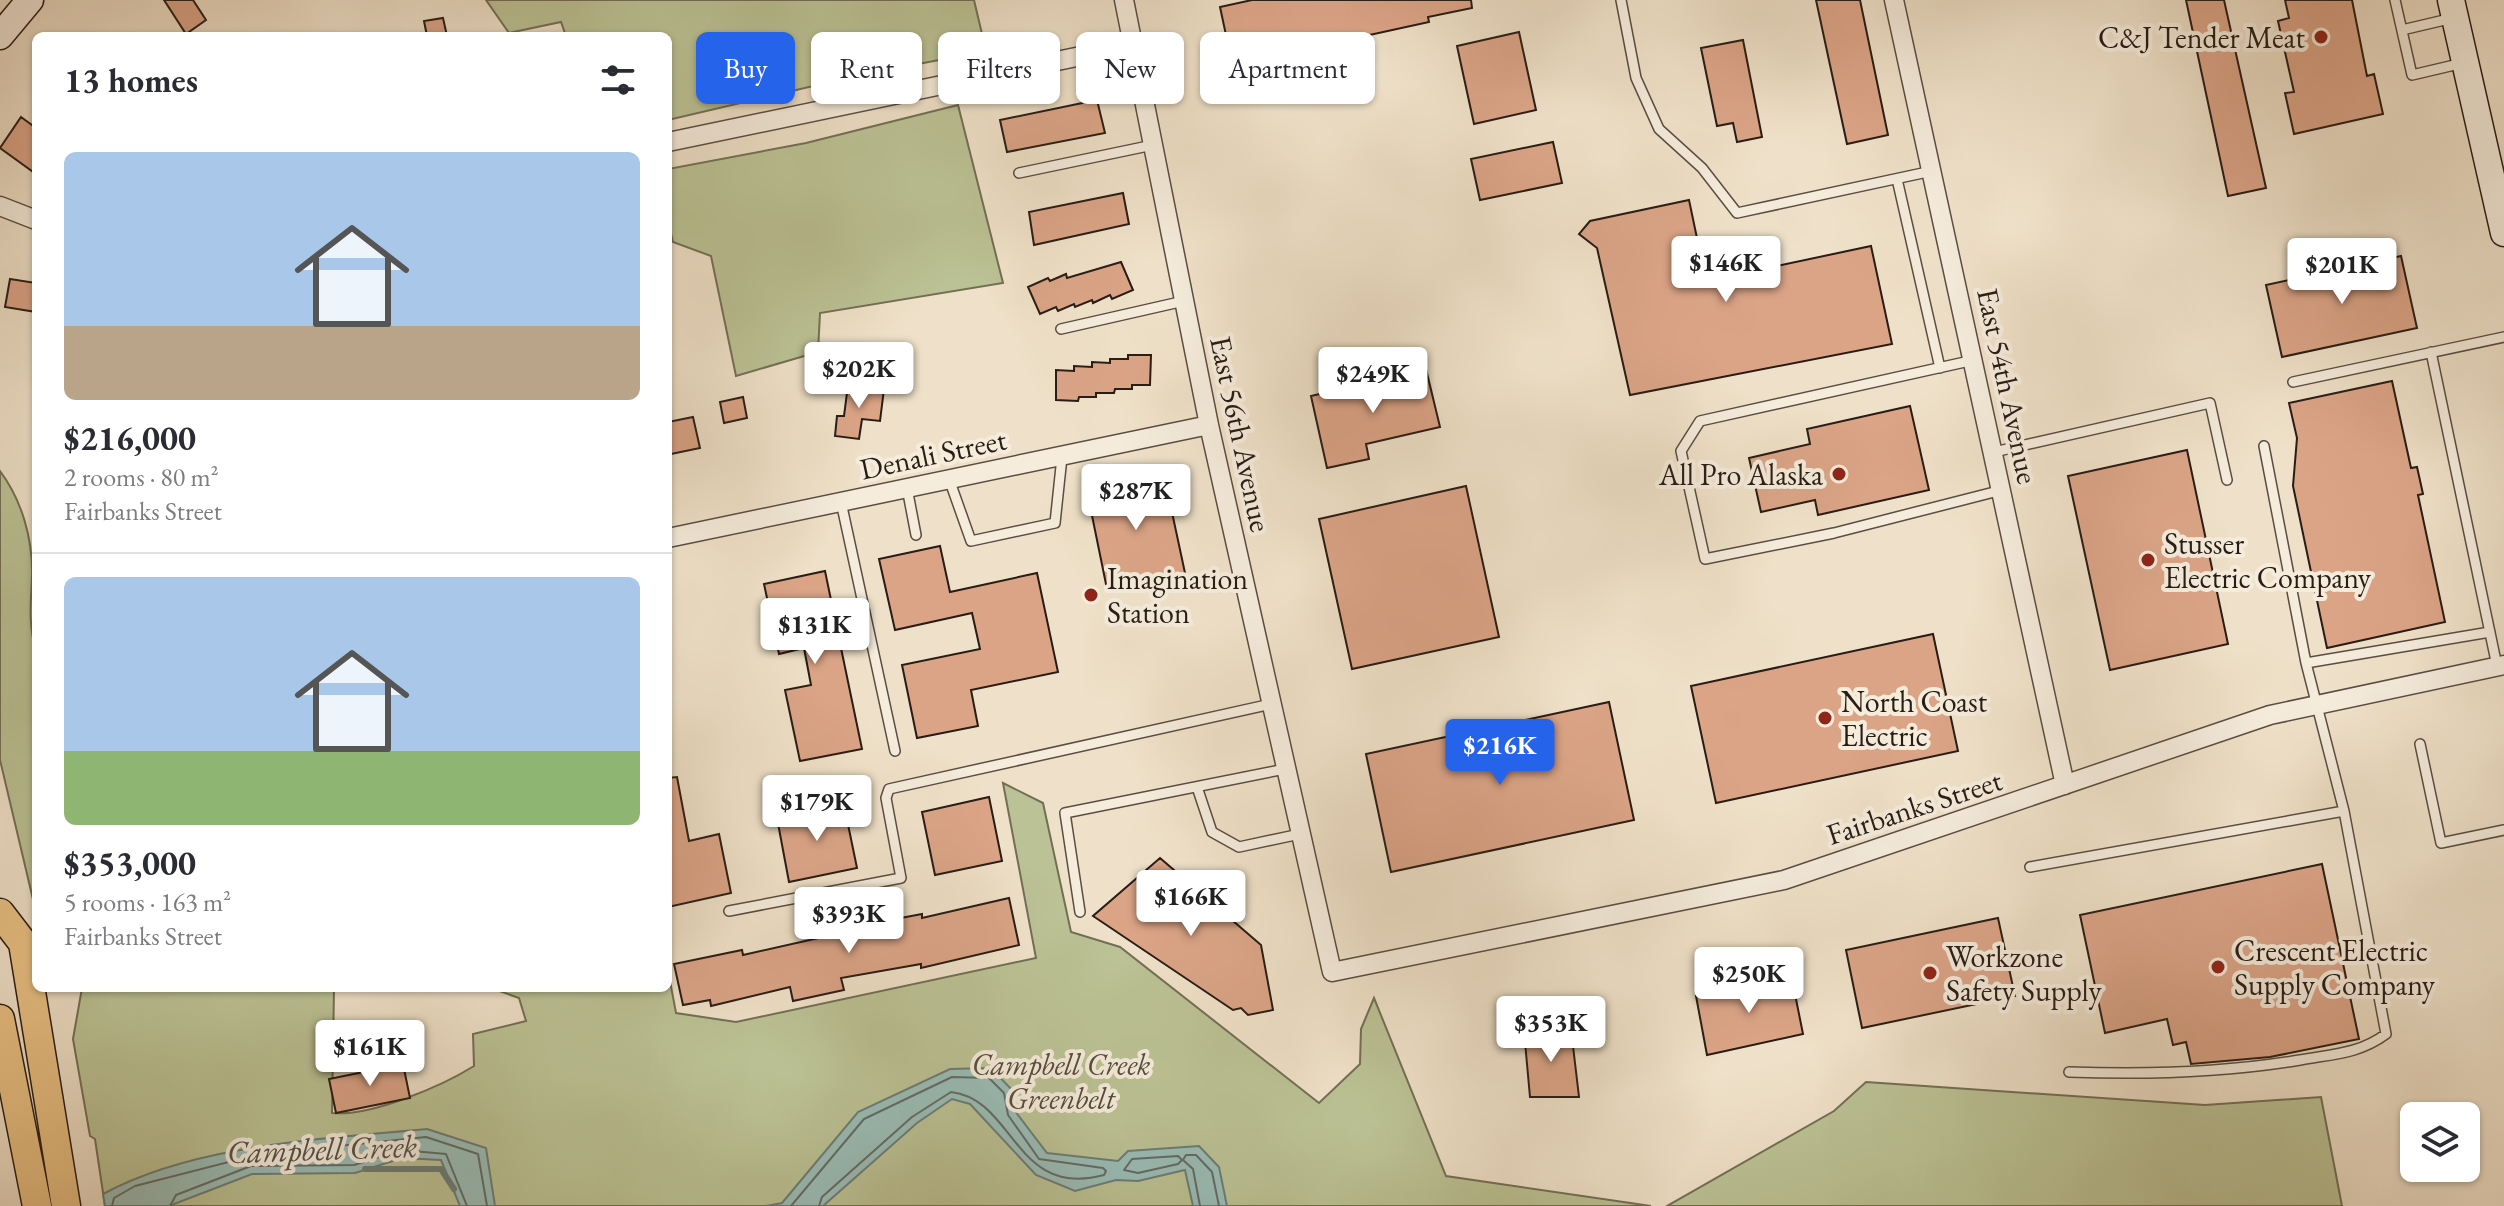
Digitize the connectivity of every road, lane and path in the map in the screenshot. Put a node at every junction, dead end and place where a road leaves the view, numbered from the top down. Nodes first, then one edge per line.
1 (30, 0) edge
2 (1124, 0) edge
3 (1621, 0) edge
4 (1894, 0) edge
5 (2395, 0) edge
6 (2453, 9) edge
7 (3, 25) edge
8 (2402, 30) junction
9 (1131, 32) edge
10 (1076, 57) edge
11 (2465, 63) junction
12 (1145, 104) edge
13 (672, 141) edge
14 (1153, 145) junction
15 (1932, 171) junction
16 (1019, 173) dead end
17 (1897, 179) junction
18 (0, 206) edge
19 (32, 218) edge
20 (2504, 233) edge
21 (1184, 301) junction
22 (1061, 329) dead end
23 (2504, 337) edge
24 (2431, 352) junction
25 (1974, 360) junction
26 (1940, 368) junction
27 (2293, 382) dead end
28 (1209, 425) junction
29 (2264, 446) dead end
30 (1994, 452) junction
31 (1062, 457) junction
32 (949, 479) junction
33 (2227, 480) dead end
34 (907, 488) junction
35 (2002, 490) junction
36 (841, 502) junction
37 (916, 535) dead end
38 (672, 537) edge
39 (2490, 632) junction
40 (2306, 663) junction
41 (2500, 666) edge
42 (1271, 704) junction
43 (2318, 705) junction
44 (2420, 744) dead end
45 (895, 751) dead end
46 (1285, 769) junction
47 (2065, 785) junction
48 (1197, 787) junction
49 (2344, 811) junction
50 (2504, 830) edge
51 (1300, 834) junction
52 (2030, 867) dead end
53 (729, 911) dead end
54 (1080, 912) dead end
55 (0, 914) edge
56 (1332, 972) joint
57 (0, 1019) edge
58 (2069, 1072) dead end
59 (37, 1206) edge
60 (66, 1206) edge

1 - 7 main road
2 - 9 street, East 56th Avenue
3 - 17 lane
4 - 15 street, East 54th Avenue
5 - 8 lane
6 - 8 lane
6 - 11 main road
8 - 11 lane
10 - 13 street
11 - 20 main road
12 - 14 street, East 56th Avenue
14 - 16 lane
14 - 21 street, East 56th Avenue
15 - 17 lane
15 - 25 street, East 54th Avenue
17 - 26 lane
18 - 19 street
21 - 22 lane
21 - 28 street, East 56th Avenue
23 - 24 lane
24 - 27 lane
24 - 39 lane
25 - 26 lane
25 - 30 street, East 54th Avenue
26 - 35 lane
28 - 31 street, Denali Street
28 - 42 street, East 56th Avenue
29 - 40 lane
30 - 33 lane
30 - 35 street, East 54th Avenue
31 - 32 street, Denali Street
31 - 32 lane
32 - 34 street, Denali Street
34 - 36 street, Denali Street
34 - 37 lane
35 - 47 street, East 54th Avenue
36 - 38 street, Denali Street
36 - 45 lane
39 - 40 lane
39 - 41 lane
40 - 43 lane
41 - 43 street, Fairbanks Street
42 - 46 street, East 56th Avenue
42 - 53 lane
43 - 47 street, Fairbanks Street
43 - 49 lane
44 - 50 lane
46 - 48 lane
46 - 51 street, East 56th Avenue
47 - 56 street, Fairbanks Street
48 - 51 lane
48 - 54 lane
49 - 52 lane
49 - 58 lane
51 - 56 street, East 56th Avenue
55 - 60 main road
57 - 59 main road

